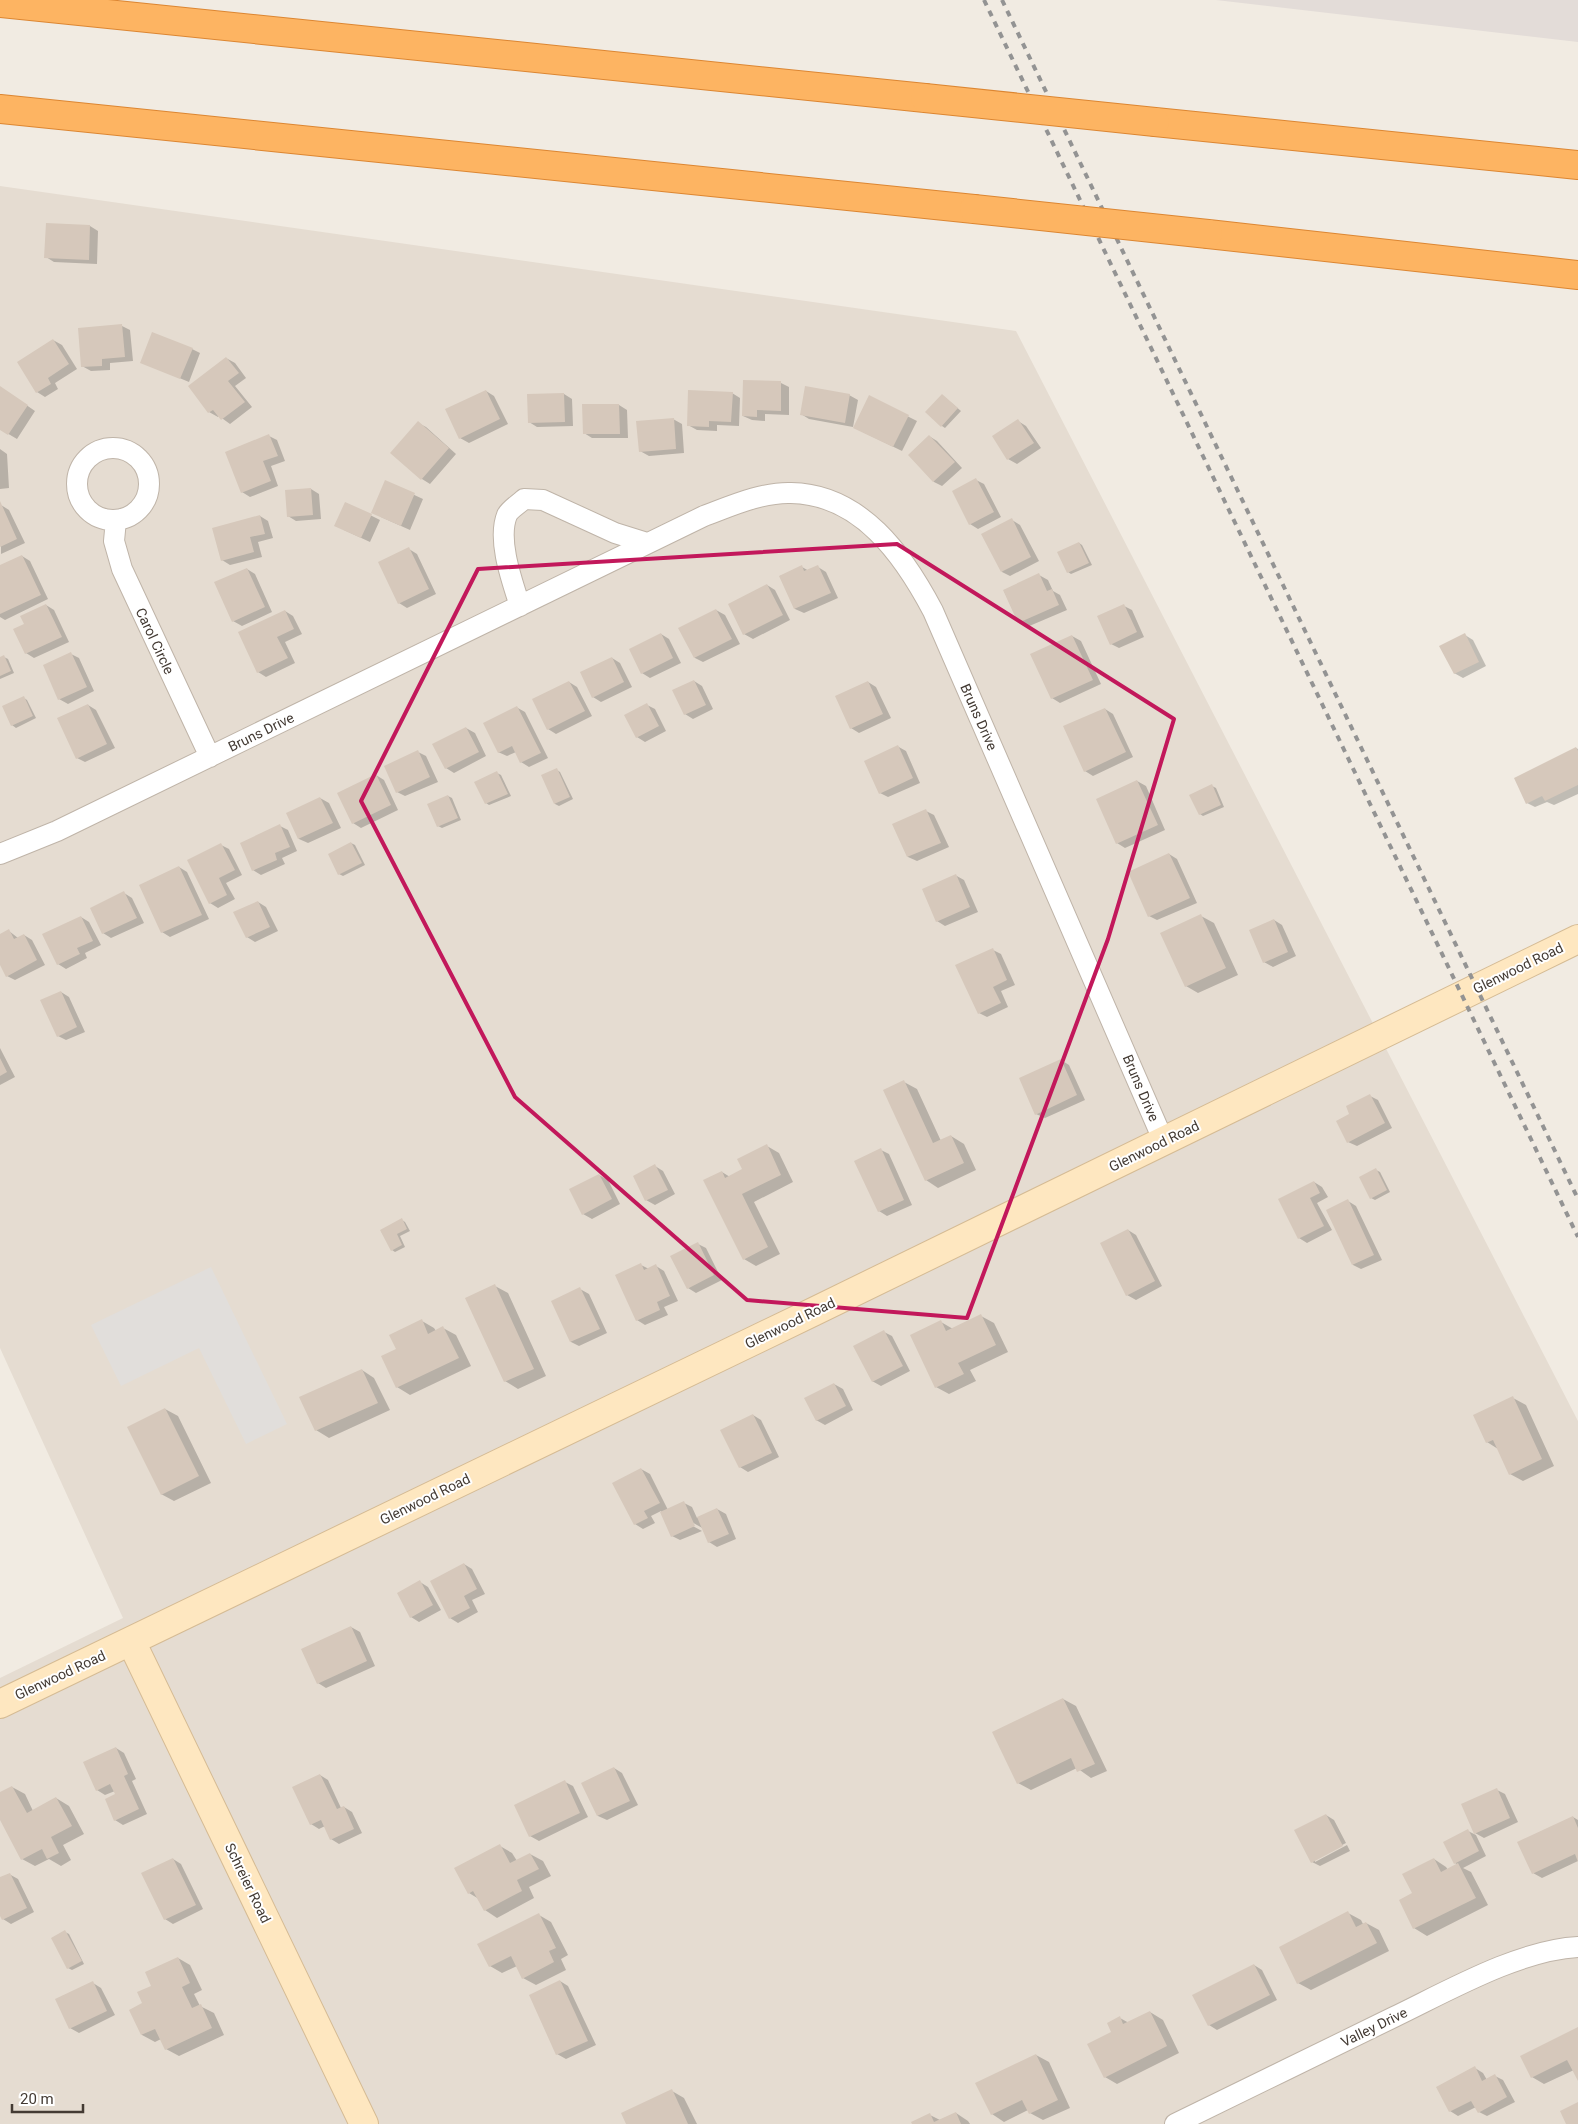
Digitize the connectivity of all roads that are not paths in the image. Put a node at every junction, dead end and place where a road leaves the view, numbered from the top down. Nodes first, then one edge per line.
1 (0, 3) edge
2 (0, 109) edge
3 (1578, 165) edge
4 (1578, 275) edge
5 (116, 520) dead end
6 (647, 543) junction
7 (520, 606) junction
8 (210, 757) junction
9 (0, 854) edge
10 (1578, 939) edge
11 (1164, 1142) junction
12 (131, 1642) junction
13 (0, 1704) edge
14 (1578, 1947) edge
15 (364, 2124) edge
16 (1175, 2124) edge

1 - 3 highway, bridge
2 - 4 highway, bridge
5 - 8 street, Carol Circle
6 - 7 street, Bruns Drive
6 - 7 street
6 - 11 street, Bruns Drive
7 - 8 street, Bruns Drive
8 - 9 street, Bruns Drive
10 - 11 street, Glenwood Road
11 - 12 street, Glenwood Road
12 - 13 street, Glenwood Road
12 - 15 street, Schreier Road
14 - 16 street, Valley Drive

